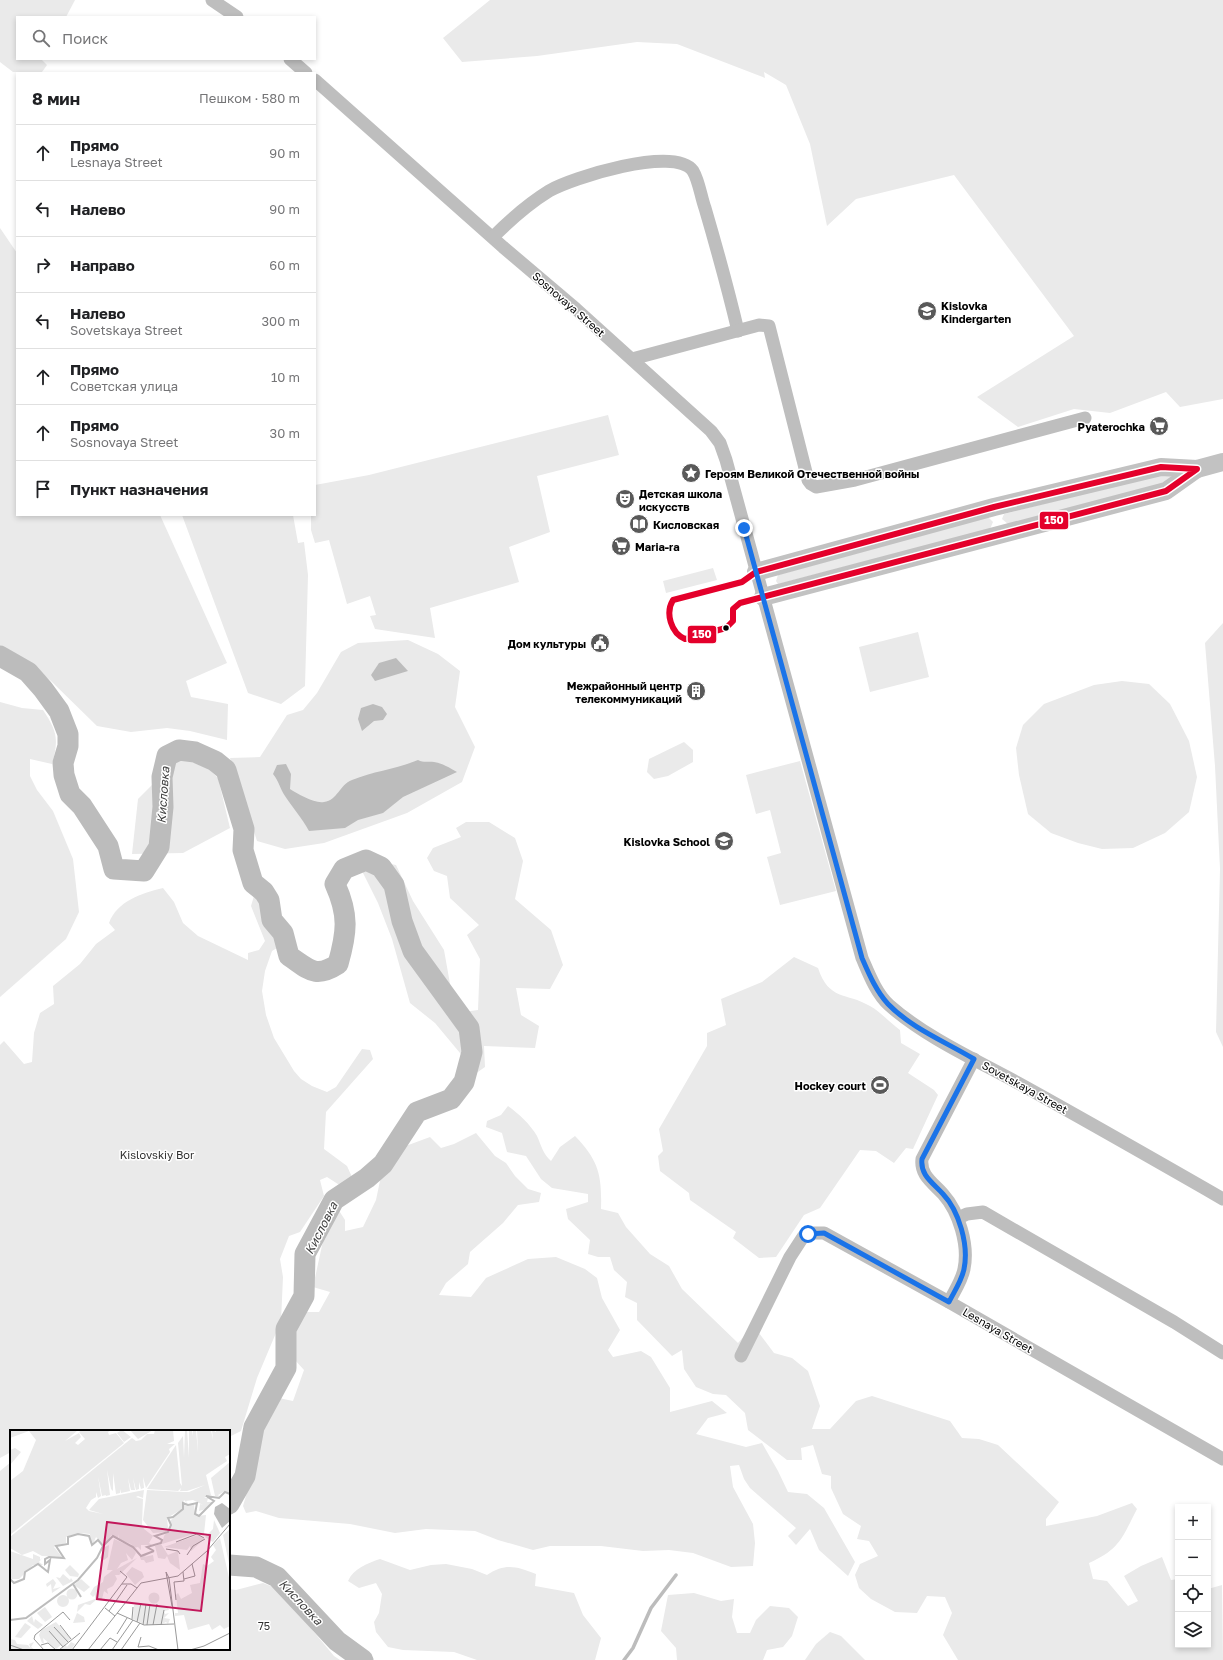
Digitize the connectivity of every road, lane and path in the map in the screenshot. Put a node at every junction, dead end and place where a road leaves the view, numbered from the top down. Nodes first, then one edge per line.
1 (212, 0) edge
2 (236, 16) edge
3 (291, 60) edge
4 (305, 72) edge
5 (316, 81) edge
6 (493, 237) junction
7 (738, 331) junction
8 (632, 359) junction
9 (1085, 418) dead end
10 (1223, 462) edge
11 (1197, 468) junction
12 (994, 507) junction
13 (1000, 534) junction
14 (756, 572) junction
15 (763, 597) junction
16 (974, 1059) junction
17 (1223, 1199) edge
18 (958, 1218) junction
19 (949, 1302) junction
20 (1223, 1353) edge
21 (741, 1356) dead end
22 (1223, 1459) edge

1 - 2 street
3 - 4 street
5 - 6 street, Sosnovaya Street
6 - 7 street
6 - 8 street, Sosnovaya Street
7 - 8 street
7 - 9 street
8 - 14 street, Sosnovaya Street
10 - 11 street
11 - 12 street
11 - 13 street
12 - 13 street
12 - 14 street
13 - 15 street
14 - 15 street, Sovetskaya Street
15 - 16 street, Sovetskaya Street
16 - 17 street, Sovetskaya Street
16 - 18 street
18 - 19 street
18 - 20 street
19 - 21 street, Lesnaya Street
19 - 22 street, Lesnaya Street

